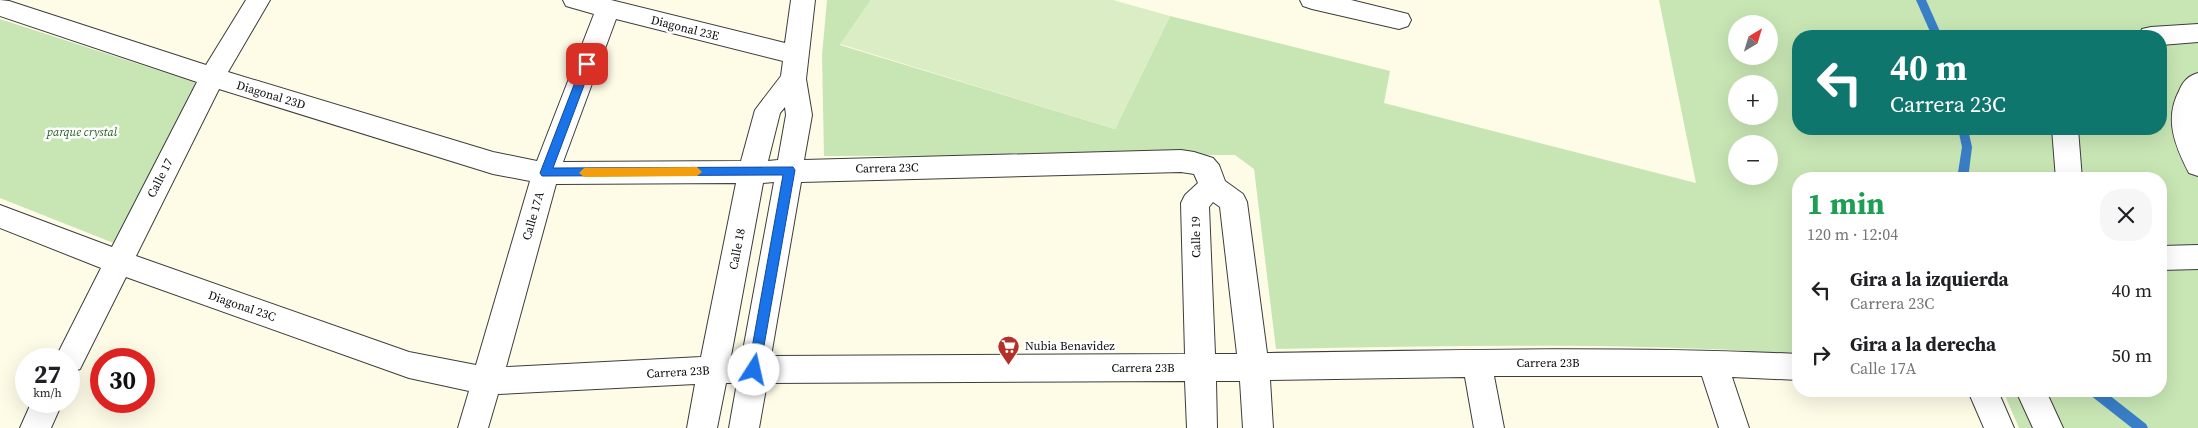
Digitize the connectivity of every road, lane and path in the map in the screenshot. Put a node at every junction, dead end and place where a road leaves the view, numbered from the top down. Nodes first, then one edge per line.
1 (258, 0) edge
2 (575, 0) edge
3 (803, 0) edge
4 (1312, 0) edge
5 (0, 7) edge
6 (608, 10) junction
7 (1399, 20) dead end
8 (2198, 33) edge
9 (2167, 35) edge
10 (794, 67) junction
11 (212, 76) junction
12 (2198, 83) edge
13 (2065, 135) edge
14 (2198, 165) edge
15 (789, 170) junction
16 (752, 172) junction
17 (2068, 172) edge
18 (546, 173) junction
19 (1212, 186) junction
20 (0, 216) edge
21 (2198, 257) edge
22 (2167, 258) edge
23 (118, 262) junction
24 (75, 348) edge
25 (1477, 362) junction
26 (1712, 363) junction
27 (1254, 367) junction
28 (1792, 367) edge
29 (1199, 368) junction
30 (713, 370) junction
31 (754, 370) junction
32 (488, 381) junction
33 (1986, 397) edge
34 (2034, 397) edge
35 (42, 413) edge
36 (34, 428) edge
37 (473, 428) edge
38 (702, 428) edge
39 (744, 428) edge
40 (1202, 428) edge
41 (1258, 428) edge
42 (1490, 428) edge
43 (1734, 428) edge
44 (1999, 428) edge
45 (2048, 428) edge

1 - 11 street, Calle 17
2 - 6 street, Diagonal 23E
3 - 10 street
4 - 7 street
5 - 11 street, Diagonal 23D
6 - 10 street, Diagonal 23E
6 - 18 street, Calle 17A
8 - 9 street
10 - 15 street
10 - 16 street, Calle 18
11 - 18 street, Diagonal 23D
11 - 23 street, Calle 17
12 - 14 street
13 - 17 street
15 - 16 street, Carrera 23C
15 - 19 street, Carrera 23C
15 - 31 street
16 - 18 street, Carrera 23C
16 - 30 street, Calle 18
18 - 32 street, Calle 17A
19 - 27 street
19 - 29 street, Calle 19
20 - 23 street, Diagonal 23C
21 - 22 street
23 - 24 street, Calle 17
23 - 32 street, Diagonal 23C
25 - 26 street, Carrera 23B
25 - 27 street, Carrera 23B
25 - 42 street
26 - 28 street, Carrera 23B
26 - 43 street
27 - 29 street, Carrera 23B
27 - 41 street
29 - 31 street, Carrera 23B
29 - 40 street, Calle 19
30 - 31 street, Carrera 23B
30 - 32 street, Carrera 23B
30 - 38 street, Calle 18
31 - 39 street
32 - 37 street, Calle 17A
33 - 44 street
34 - 45 street
35 - 36 street

